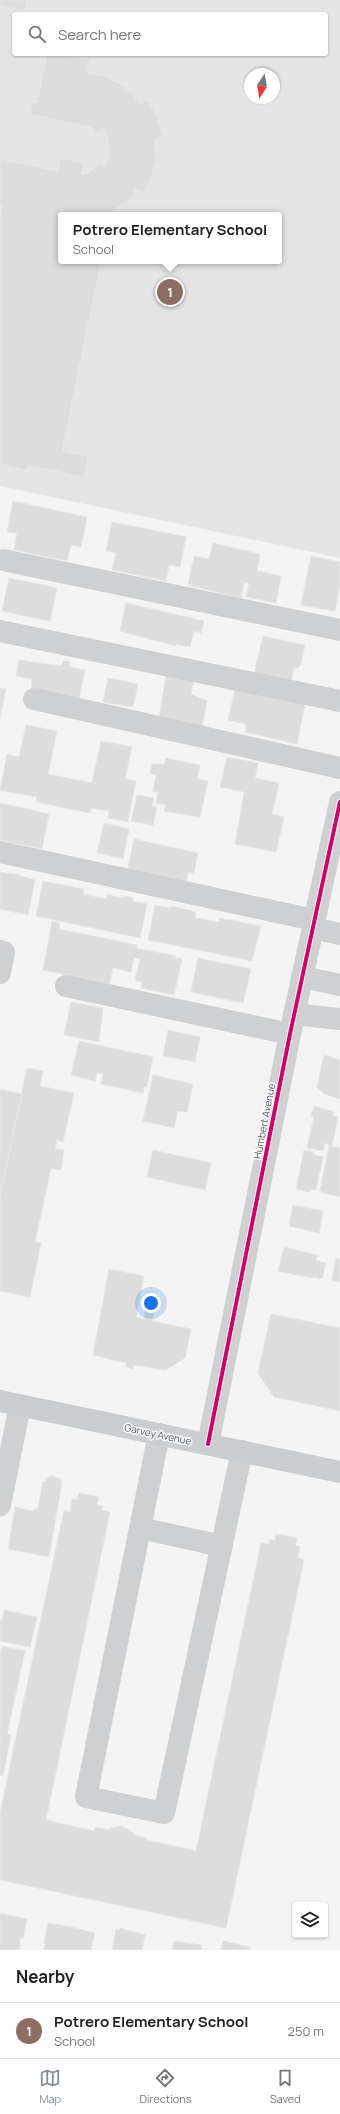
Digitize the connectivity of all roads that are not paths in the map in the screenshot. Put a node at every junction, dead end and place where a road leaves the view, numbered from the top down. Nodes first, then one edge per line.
1 (3, 560) dead end
2 (340, 630) edge
3 (0, 631) edge
4 (34, 699) dead end
5 (340, 701) edge
6 (340, 768) edge
7 (340, 802) edge
8 (0, 852) edge
9 (314, 924) junction
10 (340, 934) edge
11 (0, 951) edge
12 (0, 973) edge
13 (302, 977) junction
14 (340, 985) edge
15 (66, 986) dead end
16 (340, 1019) edge
17 (292, 1024) junction
18 (10, 1403) edge
19 (159, 1434) junction
20 (208, 1444) junction
21 (242, 1451) junction
22 (340, 1472) edge
23 (0, 1505) edge
24 (140, 1528) junction
25 (222, 1546) junction

1 - 2 street
3 - 5 street
4 - 6 street
7 - 9 street, Humbert Avenue
8 - 9 street
9 - 10 street
9 - 13 street, Humbert Avenue
11 - 12 street
13 - 14 street
13 - 17 street, Humbert Avenue
15 - 17 street
16 - 17 street
17 - 20 street, Humbert Avenue
18 - 19 main road, Garvey Avenue
18 - 23 street
19 - 20 main road, Garvey Avenue
19 - 24 street
20 - 21 main road, Garvey Avenue
21 - 22 main road, Garvey Avenue
21 - 25 street
24 - 25 street
24 - 25 street

